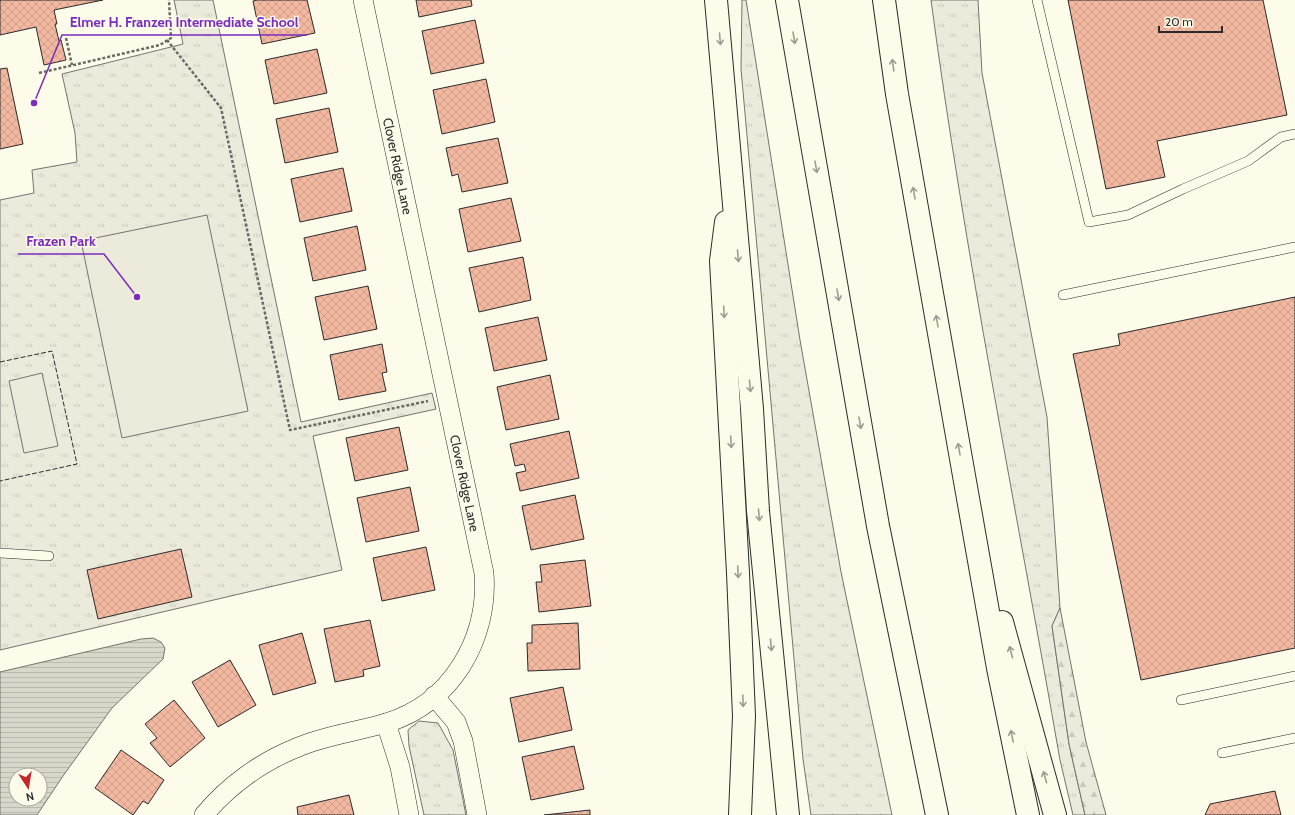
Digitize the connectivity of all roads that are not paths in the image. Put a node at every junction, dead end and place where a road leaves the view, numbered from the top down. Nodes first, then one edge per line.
1 (363, 0) edge
2 (716, 0) edge
3 (787, 0) edge
4 (884, 0) edge
5 (1037, 0) edge
6 (1295, 134) edge
7 (731, 176) junction
8 (1295, 247) edge
9 (1063, 295) dead end
10 (966, 487) junction
11 (0, 552) edge
12 (49, 556) dead end
13 (1295, 676) edge
14 (434, 696) junction
15 (1180, 700) dead end
16 (386, 723) junction
17 (1295, 738) edge
18 (1222, 753) dead end
19 (204, 815) edge
20 (409, 815) edge
21 (477, 815) edge
22 (740, 815) edge
23 (788, 815) edge
24 (937, 815) edge
25 (1028, 815) edge
26 (1055, 815) edge

1 - 14 street, Clover Ridge Lane
2 -> 7 highway
3 -> 24 highway
10 -> 4 highway
5 - 6 lane
7 -> 22 highway
7 -> 23 highway
8 - 9 lane
25 -> 10 highway
26 -> 10 highway
11 - 12 lane
13 - 15 lane
14 - 16 street, Clover Ridge Lane
14 - 21 street
16 - 19 street, Clover Ridge Lane
16 - 20 street
17 - 18 lane

